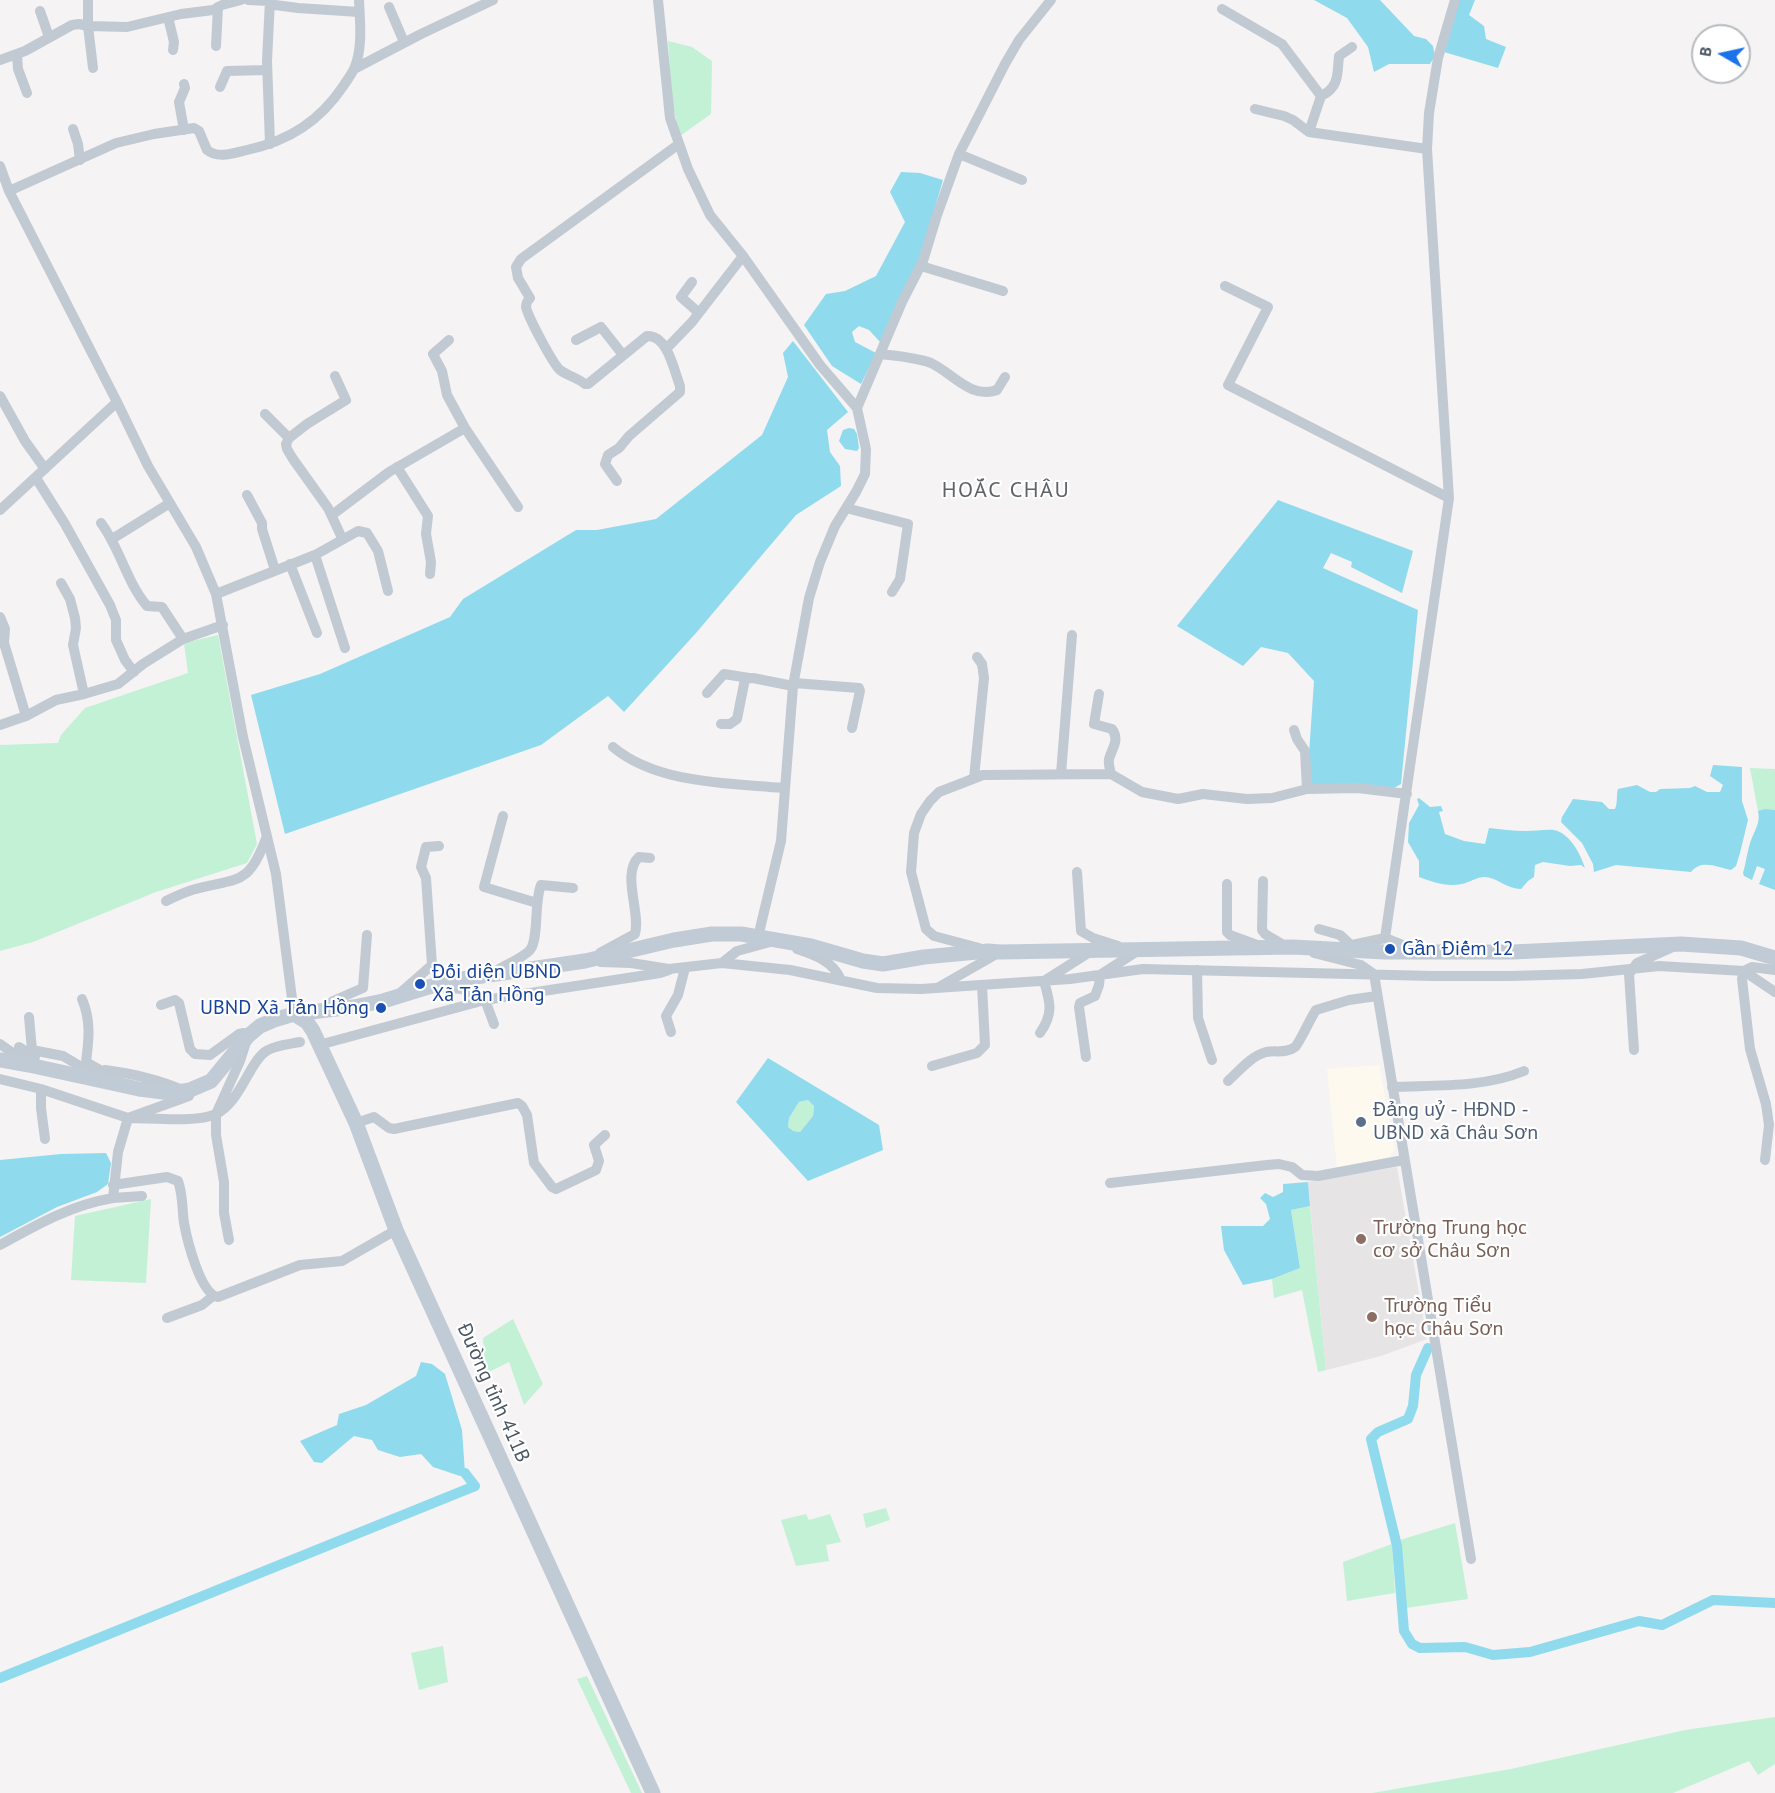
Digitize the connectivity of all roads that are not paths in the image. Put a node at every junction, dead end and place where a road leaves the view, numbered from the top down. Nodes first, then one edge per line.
1 (88, 0) edge
2 (241, 0) edge
3 (248, 0) edge
4 (358, 0) edge
5 (492, 0) edge
6 (658, 0) edge
7 (1051, 0) edge
8 (1455, 0) edge
9 (269, 1) edge
10 (218, 7) junction
11 (389, 8) dead end
12 (1222, 9) dead end
13 (40, 11) dead end
14 (359, 12) junction
15 (168, 17) junction
16 (88, 26) junction
17 (49, 38) junction
18 (404, 42) junction
19 (216, 46) dead end
20 (1352, 47) dead end
21 (174, 50) dead end
22 (16, 55) junction
23 (0, 60) edge
24 (93, 68) dead end
25 (354, 69) junction
26 (267, 70) junction
27 (184, 84) dead end
28 (220, 87) dead end
29 (27, 93) dead end
30 (1321, 96) junction
31 (1254, 109) dead end
32 (73, 129) dead end
33 (184, 130) junction
34 (1309, 132) junction
35 (270, 144) junction
36 (679, 144) junction
37 (1427, 149) junction
38 (960, 154) junction
39 (80, 159) junction
40 (0, 166) edge
41 (1022, 180) dead end
42 (6, 190) edge
43 (743, 256) junction
44 (921, 266) junction
45 (692, 282) dead end
46 (1225, 286) dead end
47 (1003, 291) dead end
48 (699, 313) junction
49 (449, 340) dead end
50 (576, 340) dead end
51 (666, 349) junction
52 (880, 354) junction
53 (623, 355) junction
54 (335, 376) dead end
55 (1005, 377) dead end
56 (0, 396) edge
57 (117, 402) junction
58 (857, 408) junction
59 (265, 414) dead end
60 (465, 428) junction
61 (289, 438) junction
62 (397, 467) junction
63 (45, 469) junction
64 (36, 478) junction
65 (617, 481) dead end
66 (247, 495) dead end
67 (1449, 498) junction
68 (170, 503) junction
69 (518, 507) dead end
70 (846, 508) junction
71 (0, 509) edge
72 (332, 515) junction
73 (101, 523) dead end
74 (342, 538) junction
75 (112, 539) junction
76 (315, 555) junction
77 (290, 564) junction
78 (275, 570) junction
79 (430, 574) dead end
80 (61, 583) dead end
81 (388, 591) dead end
82 (892, 592) dead end
83 (216, 594) junction
84 (0, 616) edge
85 (223, 625) junction
86 (317, 633) dead end
87 (1072, 635) dead end
88 (183, 639) junction
89 (345, 648) dead end
90 (977, 657) dead end
91 (134, 672) junction
92 (749, 678) junction
93 (794, 684) junction
94 (707, 693) dead end
95 (84, 694) junction
96 (1099, 694) dead end
97 (26, 716) junction
98 (721, 724) dead end
99 (0, 725) edge
100 (852, 728) dead end
101 (1294, 730) dead end
102 (613, 747) dead end
103 (1061, 774) junction
104 (1111, 774) junction
105 (974, 778) junction
106 (783, 788) junction
107 (1307, 789) junction
108 (1407, 794) junction
109 (504, 816) dead end
110 (267, 836) junction
111 (439, 846) dead end
112 (651, 858) dead end
113 (1077, 872) dead end
114 (1263, 881) dead end
115 (1227, 884) dead end
116 (573, 888) dead end
117 (166, 901) dead end
118 (537, 903) junction
119 (1319, 929) dead end
120 (367, 935) dead end
121 (758, 937) junction
122 (1385, 938) junction
123 (782, 942) junction
124 (1681, 944) junction
125 (1290, 947) junction
126 (1263, 948) junction
127 (1355, 948) junction
128 (1093, 950) junction
129 (1135, 950) junction
130 (994, 951) junction
131 (1420, 952) junction
132 (1775, 958) edge
133 (585, 961) junction
134 (723, 963) junction
135 (685, 968) junction
136 (669, 969) junction
137 (1633, 969) junction
138 (1197, 970) junction
139 (1775, 970) edge
140 (1744, 971) junction
141 (1374, 974) junction
142 (489, 975) junction
143 (1100, 975) junction
144 (841, 980) junction
145 (1044, 981) junction
146 (982, 985) junction
147 (427, 986) junction
148 (936, 988) junction
149 (1775, 992) edge
150 (397, 996) junction
151 (1377, 996) junction
152 (82, 999) dead end
153 (485, 1000) junction
154 (161, 1005) dead end
155 (321, 1012) junction
156 (294, 1014) junction
157 (29, 1017) dead end
158 (494, 1024) dead end
159 (671, 1032) dead end
160 (1040, 1033) dead end
161 (248, 1036) junction
162 (300, 1042) dead end
163 (0, 1044) edge
164 (320, 1045) junction
165 (19, 1047) dead end
166 (1634, 1050) dead end
167 (1086, 1057) dead end
168 (2, 1060) edge
169 (1212, 1060) dead end
170 (29, 1065) junction
171 (932, 1066) dead end
172 (49, 1069) junction
173 (1524, 1071) dead end
174 (102, 1075) junction
175 (0, 1079) edge
176 (1228, 1081) dead end
177 (204, 1086) junction
178 (1392, 1088) junction
179 (41, 1089) junction
180 (185, 1091) junction
181 (216, 1114) junction
182 (128, 1118) junction
183 (356, 1123) junction
184 (605, 1135) dead end
185 (45, 1139) dead end
186 (1404, 1160) junction
187 (1765, 1160) dead end
188 (1110, 1183) dead end
189 (113, 1185) junction
190 (142, 1196) dead end
191 (113, 1198) junction
192 (396, 1230) junction
193 (230, 1240) dead end
194 (0, 1245) edge
195 (213, 1296) junction
196 (167, 1318) dead end
197 (1471, 1559) dead end
198 (652, 1793) edge

1 - 16 street
2 - 10 street
3 - 9 street
4 - 14 street
5 - 18 street
6 - 36 street
7 - 38 street
8 - 37 street
9 - 14 street
9 - 26 street
10 - 15 street
10 - 19 street
11 - 18 street
12 - 30 street
13 - 17 street
14 - 25 street
15 - 16 street
15 - 21 street
16 - 17 street
16 - 24 street
17 - 22 street
18 - 25 street
20 - 30 street
22 - 23 street
22 - 29 street
25 - 35 street
26 - 28 street
26 - 35 street
27 - 33 street
30 - 34 street
31 - 34 street
32 - 39 street
33 - 35 street
33 - 39 street
34 - 37 street
36 - 43 street
36 - 53 street
37 - 67 street
38 - 41 street
38 - 44 street
39 - 42 street
40 - 42 street
42 - 57 street
43 - 48 street
43 - 58 street
44 - 47 street
44 - 52 street
45 - 48 street
46 - 67 street
48 - 51 street
49 - 60 street
50 - 53 street
51 - 53 street
51 - 65 street
52 - 55 street
52 - 58 street
54 - 61 street
56 - 63 street
57 - 63 street
57 - 68 street
58 - 70 street
59 - 61 street
60 - 62 street
60 - 69 street
61 - 72 street
62 - 72 street
62 - 79 street
63 - 64 street
64 - 71 street
64 - 91 street
66 - 78 street
67 - 108 street
68 - 75 street
68 - 83 street
70 - 82 street
70 - 93 street
72 - 74 street
73 - 75 street
74 - 76 street
74 - 81 street
75 - 88 street
76 - 77 street
76 - 89 street
77 - 78 street
77 - 86 street
78 - 83 street
80 - 95 street
83 - 85 street
84 - 97 street
85 - 88 street
85 - 110 street
87 - 103 street
88 - 91 street
90 - 105 street
91 - 95 street
92 - 93 street
92 - 94 street
92 - 98 street
93 - 100 street
93 - 106 street
95 - 97 street
96 - 104 street
97 - 99 street
101 - 107 street
102 - 106 street
103 - 104 street
103 - 105 street
104 - 107 street
105 - 130 street
106 - 121 street
107 - 108 street
108 - 122 street
109 - 118 street
110 - 117 street
110 - 156 street
111 - 150 street
112 - 133 street
113 - 129 street
114 - 125 street
115 - 126 street
116 - 118 street
118 - 142 street
119 - 127 street
120 - 155 street
121 - 123 main road
121 - 133 main road
122 - 127 street
122 - 131 street
123 - 130 main road
123 - 134 street
123 - 144 street
124 - 131 main road
124 - 132 main road
124 - 137 street
125 - 126 main road
125 - 127 main road
125 - 141 street
126 - 129 main road
127 - 131 main road
128 - 129 main road
128 - 130 main road
128 - 145 street
129 - 143 street
130 - 148 street
133 - 136 street
133 - 142 main road
134 - 135 street
134 - 144 street
135 - 136 street
135 - 159 street
136 - 153 street
137 - 140 street
137 - 141 street
137 - 166 street
138 - 141 street
138 - 143 street
138 - 169 street
139 - 140 street
140 - 149 street
140 - 187 street
141 - 151 street
142 - 147 main road
143 - 145 street
143 - 167 street
144 - 148 street
145 - 146 street
145 - 160 street
146 - 148 street
146 - 171 street
147 - 150 main road
147 - 153 street
150 - 155 main road
151 - 176 street
151 - 178 street
152 - 174 street
153 - 158 street
153 - 164 street
154 - 161 street
155 - 156 main road
156 - 161 main road
156 - 164 main road, Đường tỉnh 411B
157 - 174 street
161 - 177 main road
161 - 181 street
162 - 181 street
163 - 170 street
164 - 183 main road, Đường tỉnh 411B
165 - 172 street
168 - 170 main road
170 - 172 main road
172 - 174 main road
173 - 178 street
174 - 180 main road
174 - 180 street
175 - 179 street
177 - 180 main road
177 - 182 street
178 - 186 street
179 - 182 street
179 - 185 street
181 - 182 street
181 - 193 street
182 - 189 street
183 - 184 street
183 - 192 main road, Đường tỉnh 411B
186 - 188 street
186 - 197 street
189 - 191 street
189 - 195 street
190 - 191 street
191 - 194 street
192 - 195 street
192 - 198 main road, Đường tỉnh 411B
195 - 196 street

